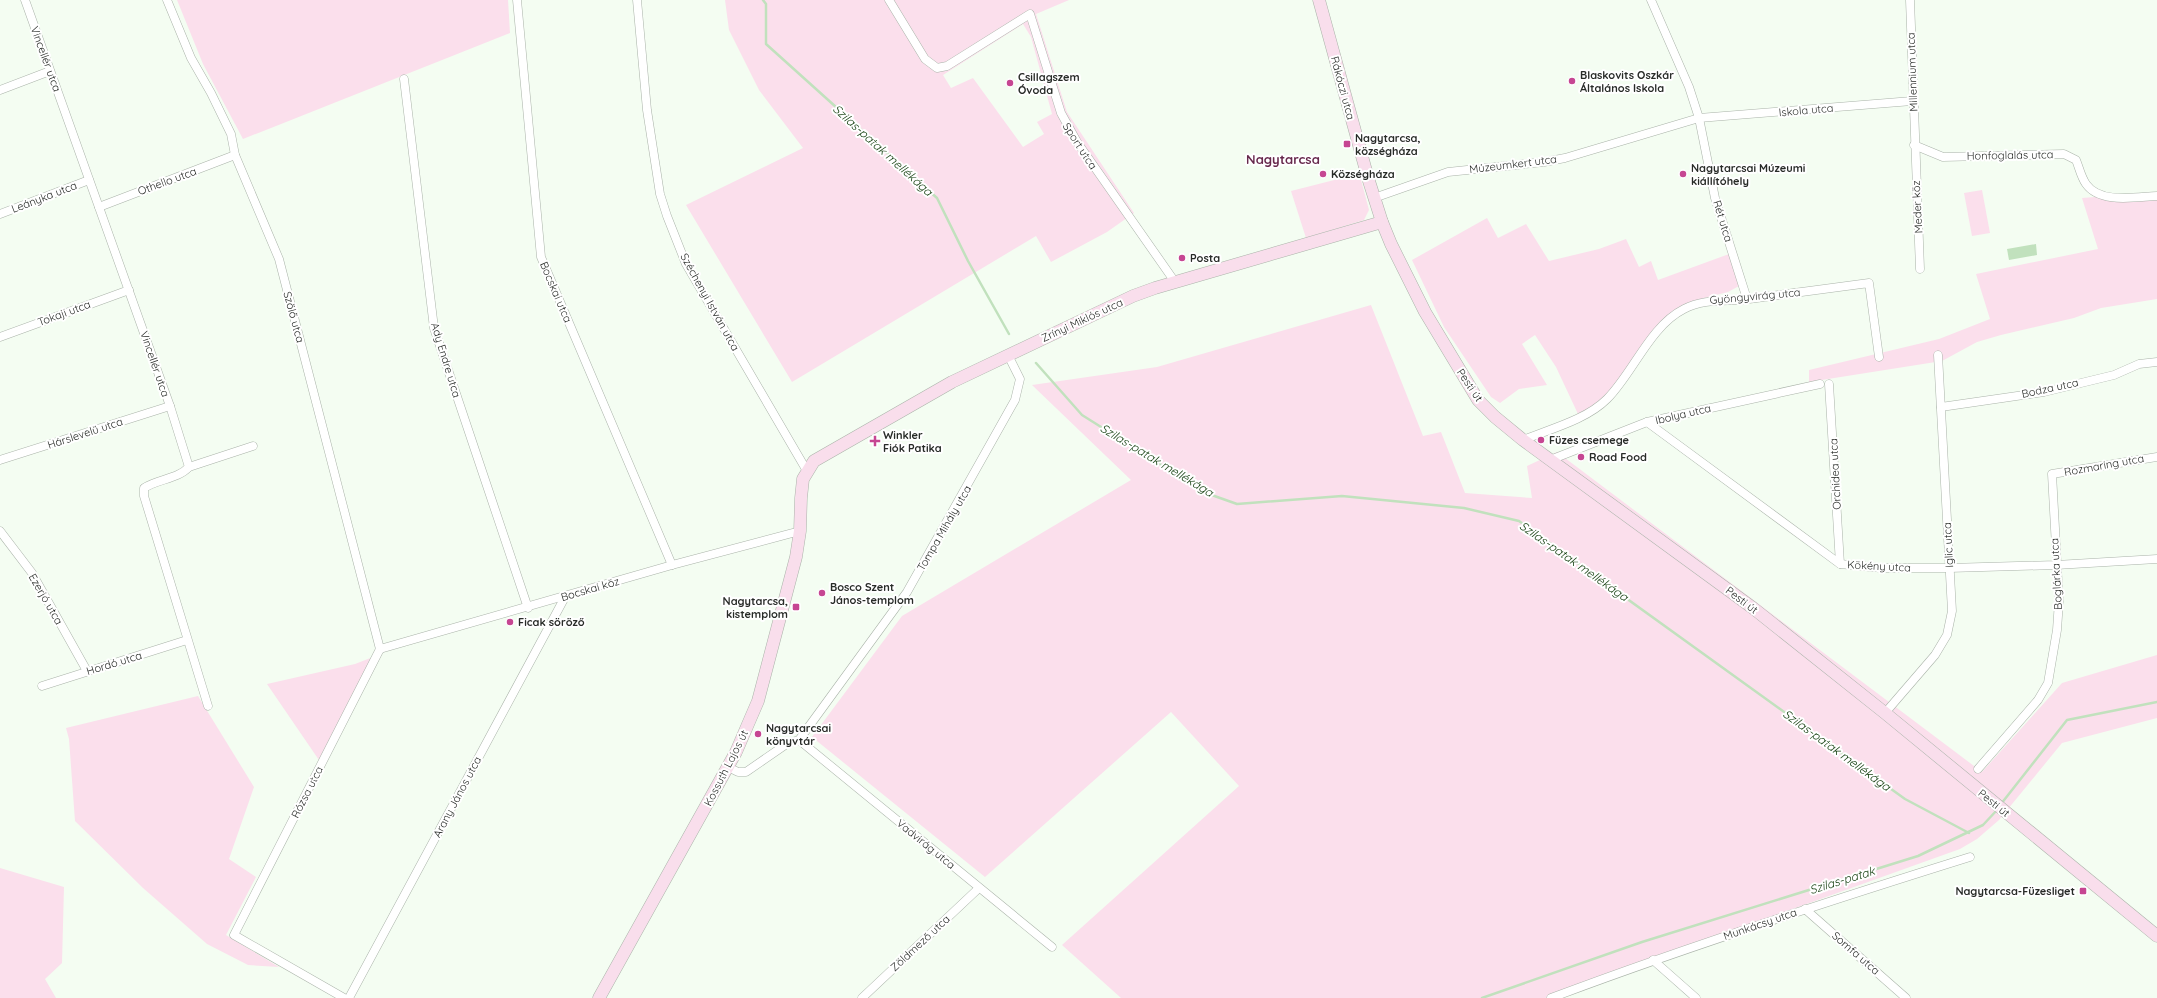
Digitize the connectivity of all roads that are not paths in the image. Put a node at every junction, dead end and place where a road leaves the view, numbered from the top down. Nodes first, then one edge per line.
1 (25, 0) edge
2 (167, 0) edge
3 (517, 0) edge
4 (637, 0) edge
5 (889, 0) edge
6 (1319, 0) edge
7 (1651, 0) edge
8 (1910, 0) edge
9 (50, 71) junction
10 (404, 79) dead end
11 (0, 90) edge
12 (1912, 101) junction
13 (1699, 118) junction
14 (1914, 145) junction
15 (235, 154) junction
16 (89, 180) junction
17 (2157, 196) edge
18 (1374, 198) junction
19 (99, 207) junction
20 (0, 214) edge
21 (1382, 222) junction
22 (1920, 269) dead end
23 (1175, 282) junction
24 (129, 290) junction
25 (1747, 299) junction
26 (0, 336) edge
27 (1011, 354) junction
28 (1938, 355) dead end
29 (1879, 356) dead end
30 (2157, 362) edge
31 (1820, 384) dead end
32 (1830, 384) dead end
33 (170, 406) junction
34 (1941, 407) junction
35 (1647, 422) junction
36 (1523, 440) junction
37 (253, 446) dead end
38 (2157, 457) edge
39 (0, 460) edge
40 (1550, 460) junction
41 (189, 467) junction
42 (807, 471) junction
43 (2052, 474) joint
44 (0, 530) edge
45 (800, 531) junction
46 (2157, 559) edge
47 (1840, 564) junction
48 (672, 565) junction
49 (2056, 565) junction
50 (1949, 568) junction
51 (565, 597) junction
52 (528, 608) junction
53 (187, 640) junction
54 (380, 649) junction
55 (87, 671) junction
56 (42, 686) dead end
57 (208, 706) dead end
58 (1885, 713) junction
59 (799, 740) junction
60 (728, 767) junction
61 (1978, 768) dead end
62 (1970, 857) dead end
63 (979, 888) junction
64 (1805, 909) junction
65 (2157, 936) edge
66 (1052, 948) dead end
67 (1652, 960) junction
68 (344, 998) edge
69 (349, 998) edge
70 (599, 998) edge
71 (862, 998) edge
72 (1551, 998) edge
73 (1696, 998) edge
74 (1906, 998) edge

1 - 9 street, Vincellér utca
2 - 15 street, Szőlő utca
3 - 48 street, Bocskai utca
4 - 42 street, Széchenyi István utca
5 - 23 street, Sport utca
6 - 18 main road, Rákóczi utca
7 - 13 street, Rét utca
8 - 12 street, Millennium utca
9 - 11 street
9 - 16 street, Vincellér utca
10 - 52 street, Ady Endre utca
12 - 13 street, Iskola utca
12 - 14 street, Millennium utca
13 - 18 street, Múzeumkert utca
13 - 25 street, Rét utca
14 - 17 street, Honfoglalás utca
14 - 22 street, Meder köz
15 - 19 street, Othello utca
15 - 54 street, Szőlő utca
16 - 19 street, Vincellér utca
16 - 20 street, Leányka utca
18 - 21 main road, Rákóczi utca
19 - 24 street, Vincellér utca
21 - 23 main road, Zrínyi Miklós utca
21 - 36 main road, Pesti út
23 - 27 main road, Zrínyi Miklós utca
24 - 26 street, Tokaji utca
24 - 33 street, Vincellér utca
25 - 29 street, Gyöngyvirág utca
25 - 36 street, Gyöngyvirág utca
27 - 42 main road, Zrínyi Miklós utca
27 - 59 street, Tompa Mihály utca
28 - 34 street, Iglic utca
30 - 34 street, Bodza utca
31 - 35 street, Ibolya utca
32 - 47 street, Orchidea utca
33 - 39 street, Hárslevelű utca
33 - 41 street, Vincellér utca
34 - 50 street, Iglic utca
35 - 40 street, Ibolya utca
35 - 47 street, Kökény utca
36 - 40 main road, Pesti út
37 - 41 street
38 - 43 street, Rozmaring utca
40 - 58 main road, Pesti út
41 - 53 street
42 - 45 main road, Kossuth Lajos út
43 - 49 street, Boglárka utca
44 - 55 street, Ezerjó utca
45 - 48 street, Bocskai köz
45 - 60 main road, Kossuth Lajos út
46 - 49 street, Kökény utca
47 - 50 street, Kökény utca
48 - 51 street, Bocskai köz
49 - 50 street, Kökény utca
49 - 61 street, Boglárka utca
50 - 58 street, Iglic utca
51 - 52 street, Bocskai köz
51 - 69 street, Arany János utca
52 - 54 street, Bocskai köz
53 - 55 street, Hordó utca
53 - 57 street
54 - 68 street, Rózsa utca
55 - 56 street, Hordó utca
58 - 65 main road, Pesti út
59 - 60 street
59 - 63 street, Vadvirág utca
60 - 70 main road, Kossuth Lajos út
62 - 64 street, Munkácsy utca
63 - 66 street, Vadvirág utca
63 - 71 street, Zöldmező utca
64 - 67 street, Munkácsy utca
64 - 74 street, Somfa utca
67 - 72 street, Munkácsy utca
67 - 73 street

